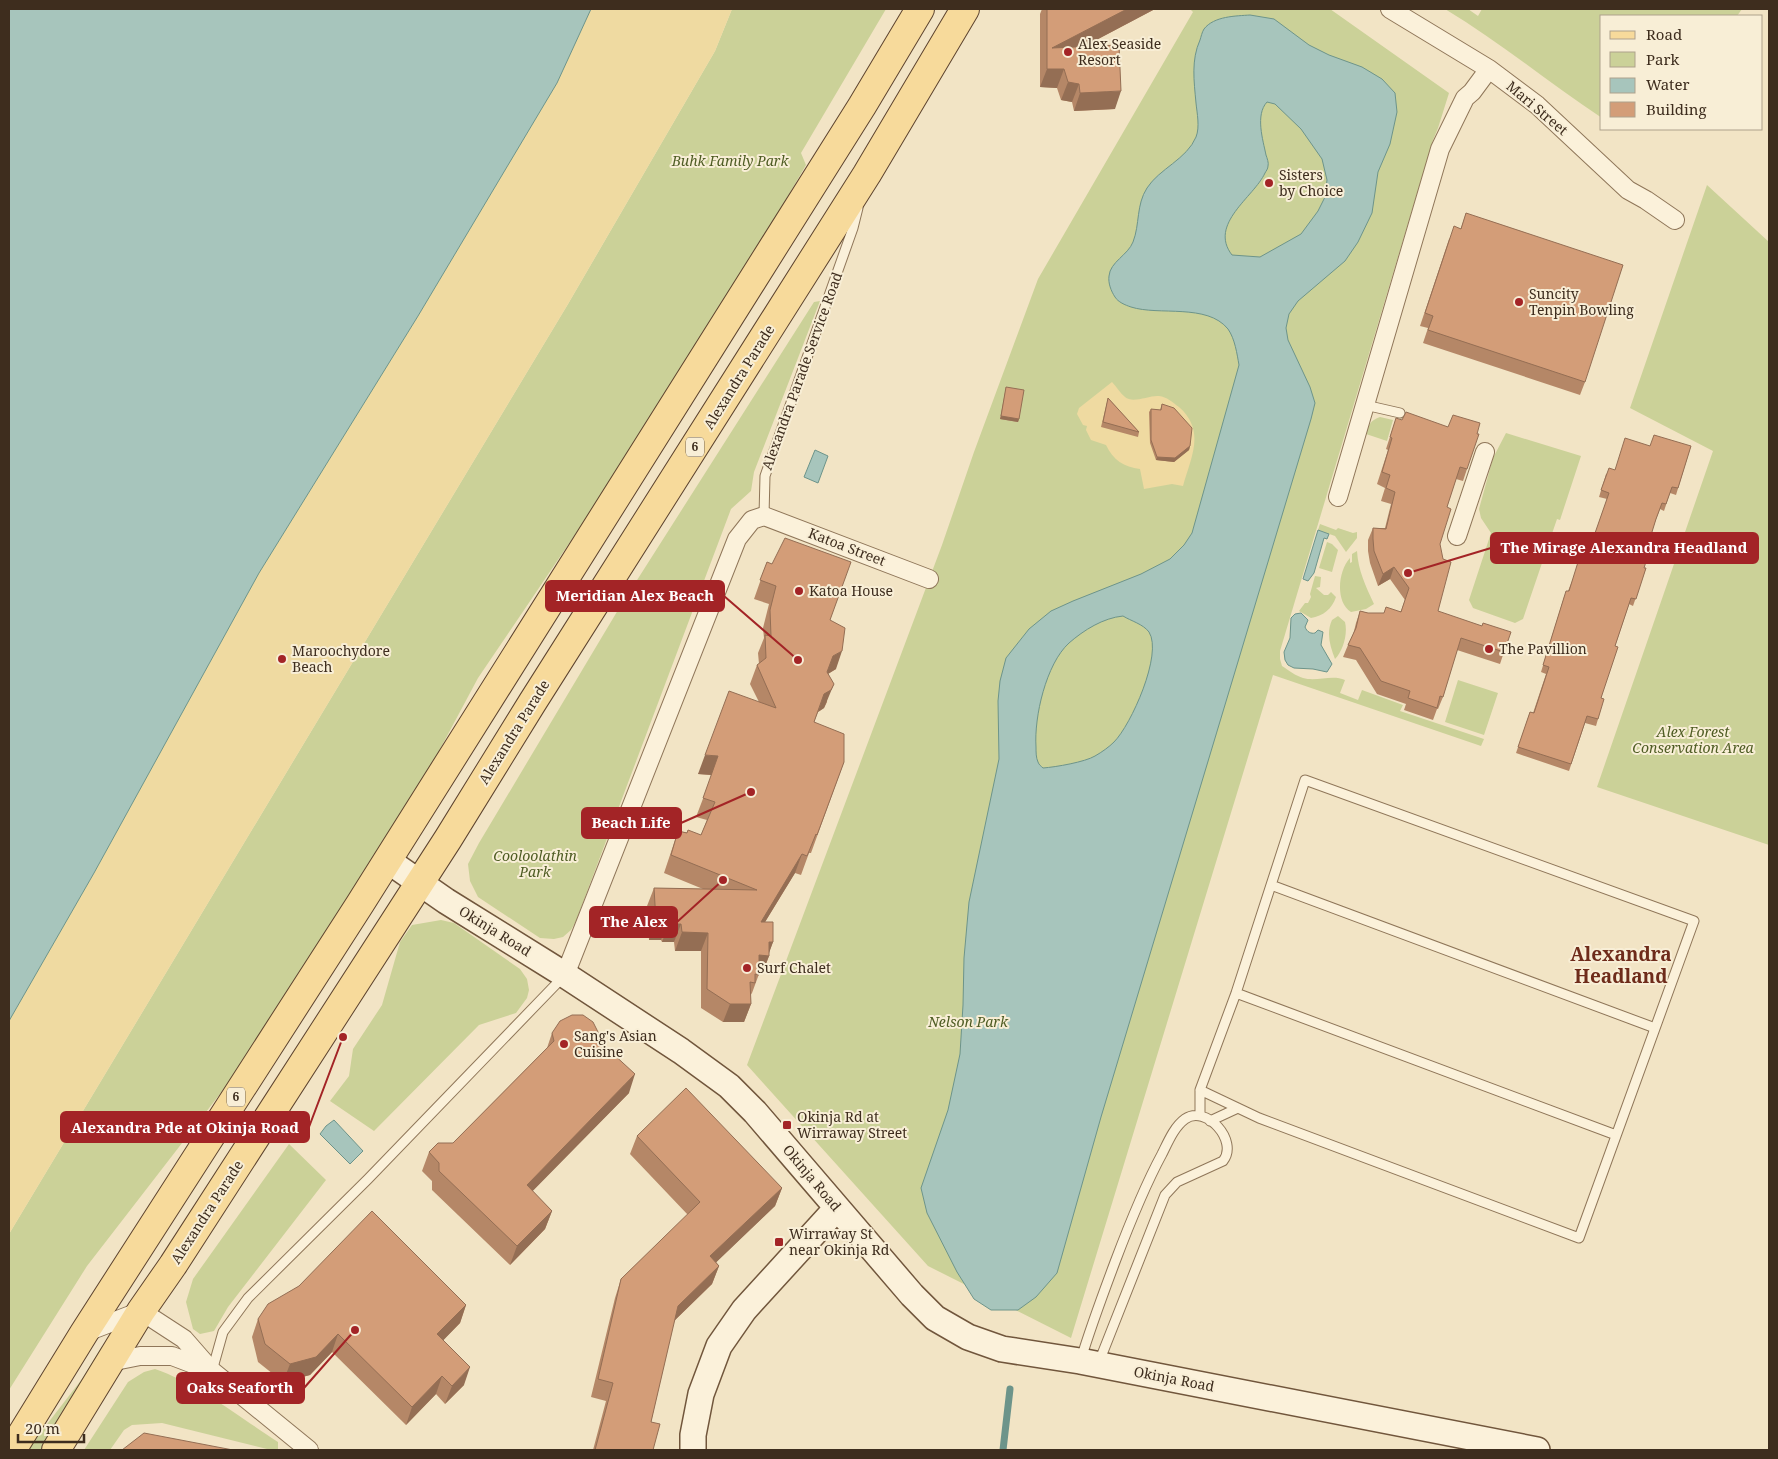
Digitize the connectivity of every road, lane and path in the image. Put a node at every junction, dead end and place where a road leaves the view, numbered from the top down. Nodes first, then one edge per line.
1 (920, 9) edge
2 (965, 9) edge
3 (1390, 9) edge
4 (1488, 69) junction
5 (868, 174) junction
6 (1675, 220) dead end
7 (1365, 405) junction
8 (1400, 413) dead end
9 (1485, 452) dead end
10 (1338, 496) dead end
11 (764, 516) junction
12 (1457, 536) dead end
13 (929, 579) dead end
14 (386, 860) junction
15 (419, 883) junction
16 (1271, 885) junction
17 (565, 975) junction
18 (1236, 992) junction
19 (1655, 1028) junction
20 (1200, 1090) junction
21 (1238, 1108) junction
22 (1200, 1116) junction
23 (1210, 1121) junction
24 (1616, 1135) junction
25 (837, 1208) junction
26 (141, 1311) junction
27 (84, 1333) junction
28 (110, 1362) junction
29 (1089, 1363) junction
30 (212, 1371) junction
31 (12, 1450) edge
32 (56, 1450) edge
33 (310, 1450) edge
34 (693, 1450) edge
35 (1537, 1450) edge

1 - 14 main road, 6
2 - 5 main road, Alexandra Parade / 6
3 - 4 street, Mari Street
4 - 6 street, Mari Street
4 - 7 street
5 - 11 lane, Alexandra Parade Service Road
5 - 15 main road, Alexandra Parade / 6
7 - 8 lane
7 - 10 street
9 - 12 street
11 - 13 street, Katoa Street
11 - 17 street
14 - 15 street, Okinja Road
14 - 27 main road, 6
15 - 17 street, Okinja Road
15 - 26 main road, Alexandra Parade / 6
16 - 18 lane
16 - 19 lane
16 - 19 lane
17 - 25 street, Okinja Road
17 - 30 lane
18 - 20 lane
18 - 24 lane
19 - 24 lane
20 - 21 lane
20 - 22 lane
21 - 23 lane
21 - 24 lane
22 - 23 lane
22 - 29 lane
23 - 29 lane
25 - 29 street, Okinja Road
25 - 34 street
26 - 27 street
26 - 28 main road, Alexandra Parade / 6
26 - 30 street
27 - 31 main road, 6
28 - 30 street
28 - 32 main road, Alexandra Parade / 6
29 - 35 street, Okinja Road
30 - 33 street

